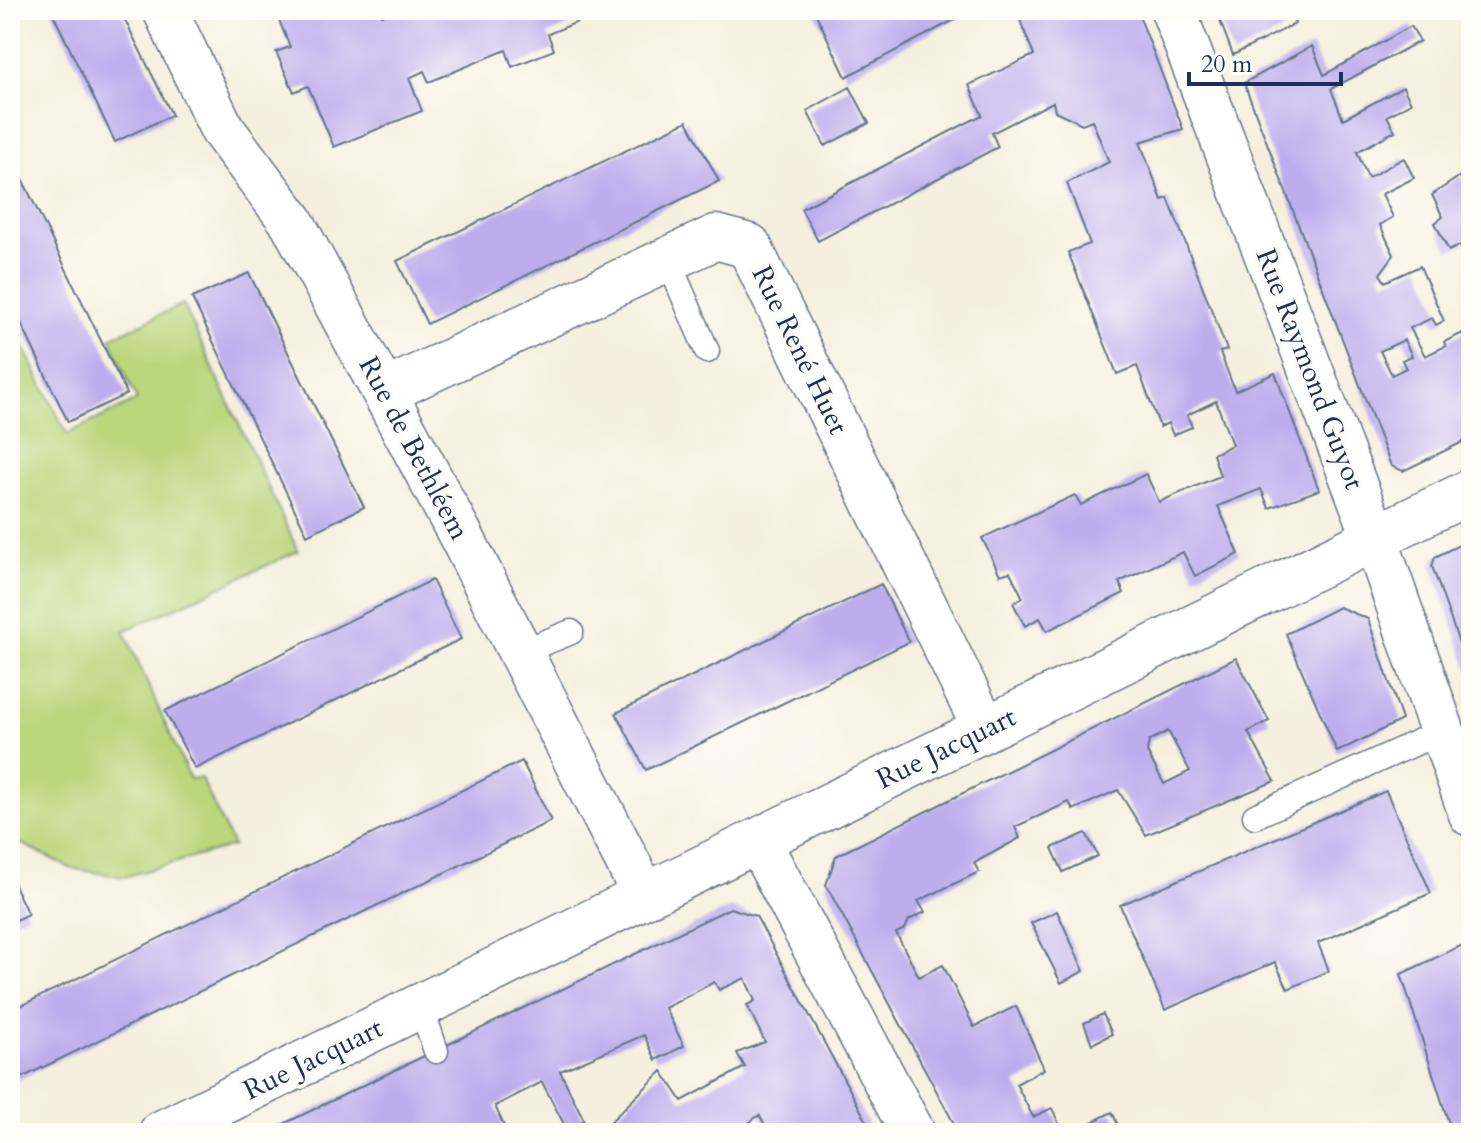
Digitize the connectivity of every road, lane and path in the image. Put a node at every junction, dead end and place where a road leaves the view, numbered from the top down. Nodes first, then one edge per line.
1 (165, 10) edge
2 (1173, 10) edge
3 (668, 260) junction
4 (707, 351) dead end
5 (384, 392) junction
6 (1471, 491) edge
7 (1375, 538) junction
8 (571, 632) dead end
9 (521, 652) junction
10 (985, 729) junction
11 (1442, 731) junction
12 (1471, 814) edge
13 (1255, 816) dead end
14 (758, 841) junction
15 (645, 896) junction
16 (421, 1006) junction
17 (436, 1051) dead end
18 (161, 1133) edge
19 (913, 1133) edge

1 - 5 street, Rue de Bethléem
2 - 7 street, Rue Raymond Guyot
3 - 4 lane
3 - 5 street, Rue René Huet
3 - 10 street, Rue René Huet
5 - 9 street, Rue de Bethléem
6 - 7 street, Rue Jacquart
7 - 10 street, Rue Jacquart
7 - 11 street, Rue Raymond Guyot
8 - 9 lane
9 - 15 street, Rue de Bethléem
10 - 14 street, Rue Jacquart
11 - 12 street, Rue Raymond Guyot
11 - 13 lane
14 - 15 street, Rue Jacquart
14 - 19 street
15 - 16 street, Rue Jacquart
16 - 17 lane
16 - 18 street, Rue Jacquart

